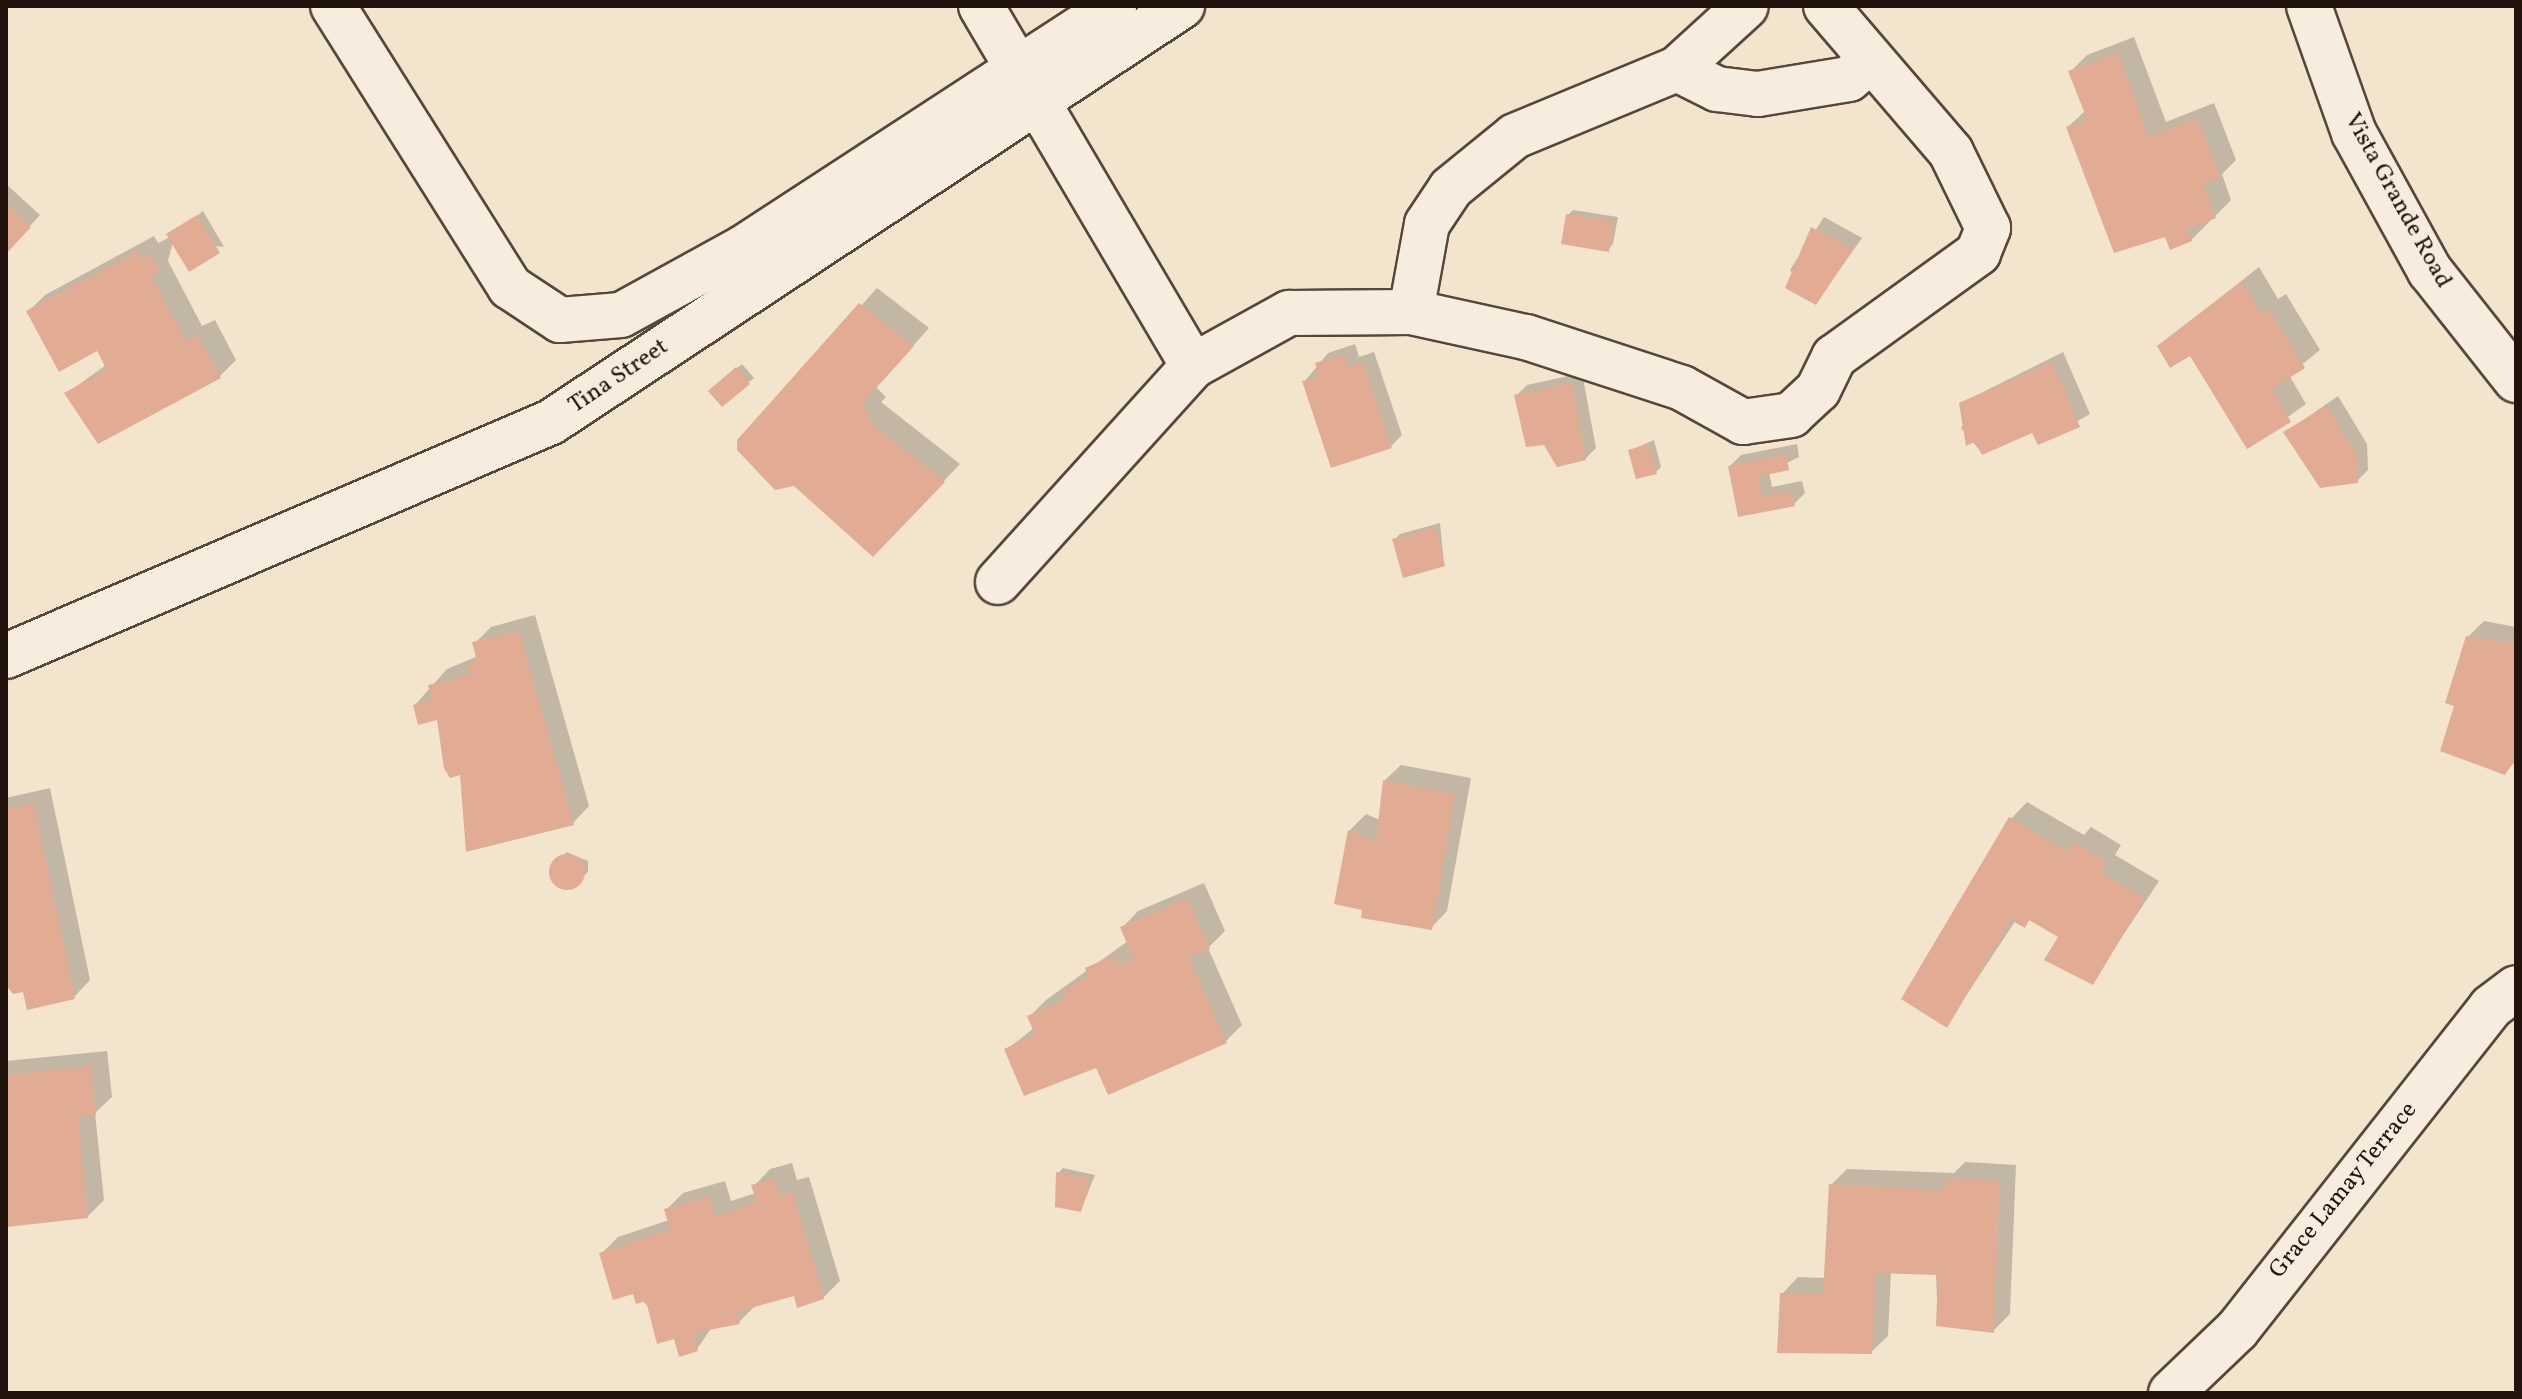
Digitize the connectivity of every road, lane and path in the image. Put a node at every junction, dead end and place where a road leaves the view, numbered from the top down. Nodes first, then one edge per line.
1 (333, 6) edge
2 (981, 6) edge
3 (1114, 6) edge
4 (1182, 6) edge
5 (1746, 6) edge
6 (1826, 6) edge
7 (2309, 6) edge
8 (1871, 60) junction
9 (1677, 69) junction
10 (1025, 84) junction
11 (1411, 312) junction
12 (1193, 366) junction
13 (2516, 380) edge
14 (998, 582) dead end
15 (6, 656) edge
16 (2516, 988) edge
17 (2171, 1393) edge

1 - 10 street
2 - 10 street
3 - 10 street
4 - 10 street, Tina Street
5 - 9 street
6 - 8 street
7 - 13 street, Vista Grande Road
8 - 9 street
8 - 11 street
9 - 11 street
10 - 12 street
10 - 15 street, Tina Street
11 - 12 street
12 - 14 street
16 - 17 street, Grace Lamay Terrace

